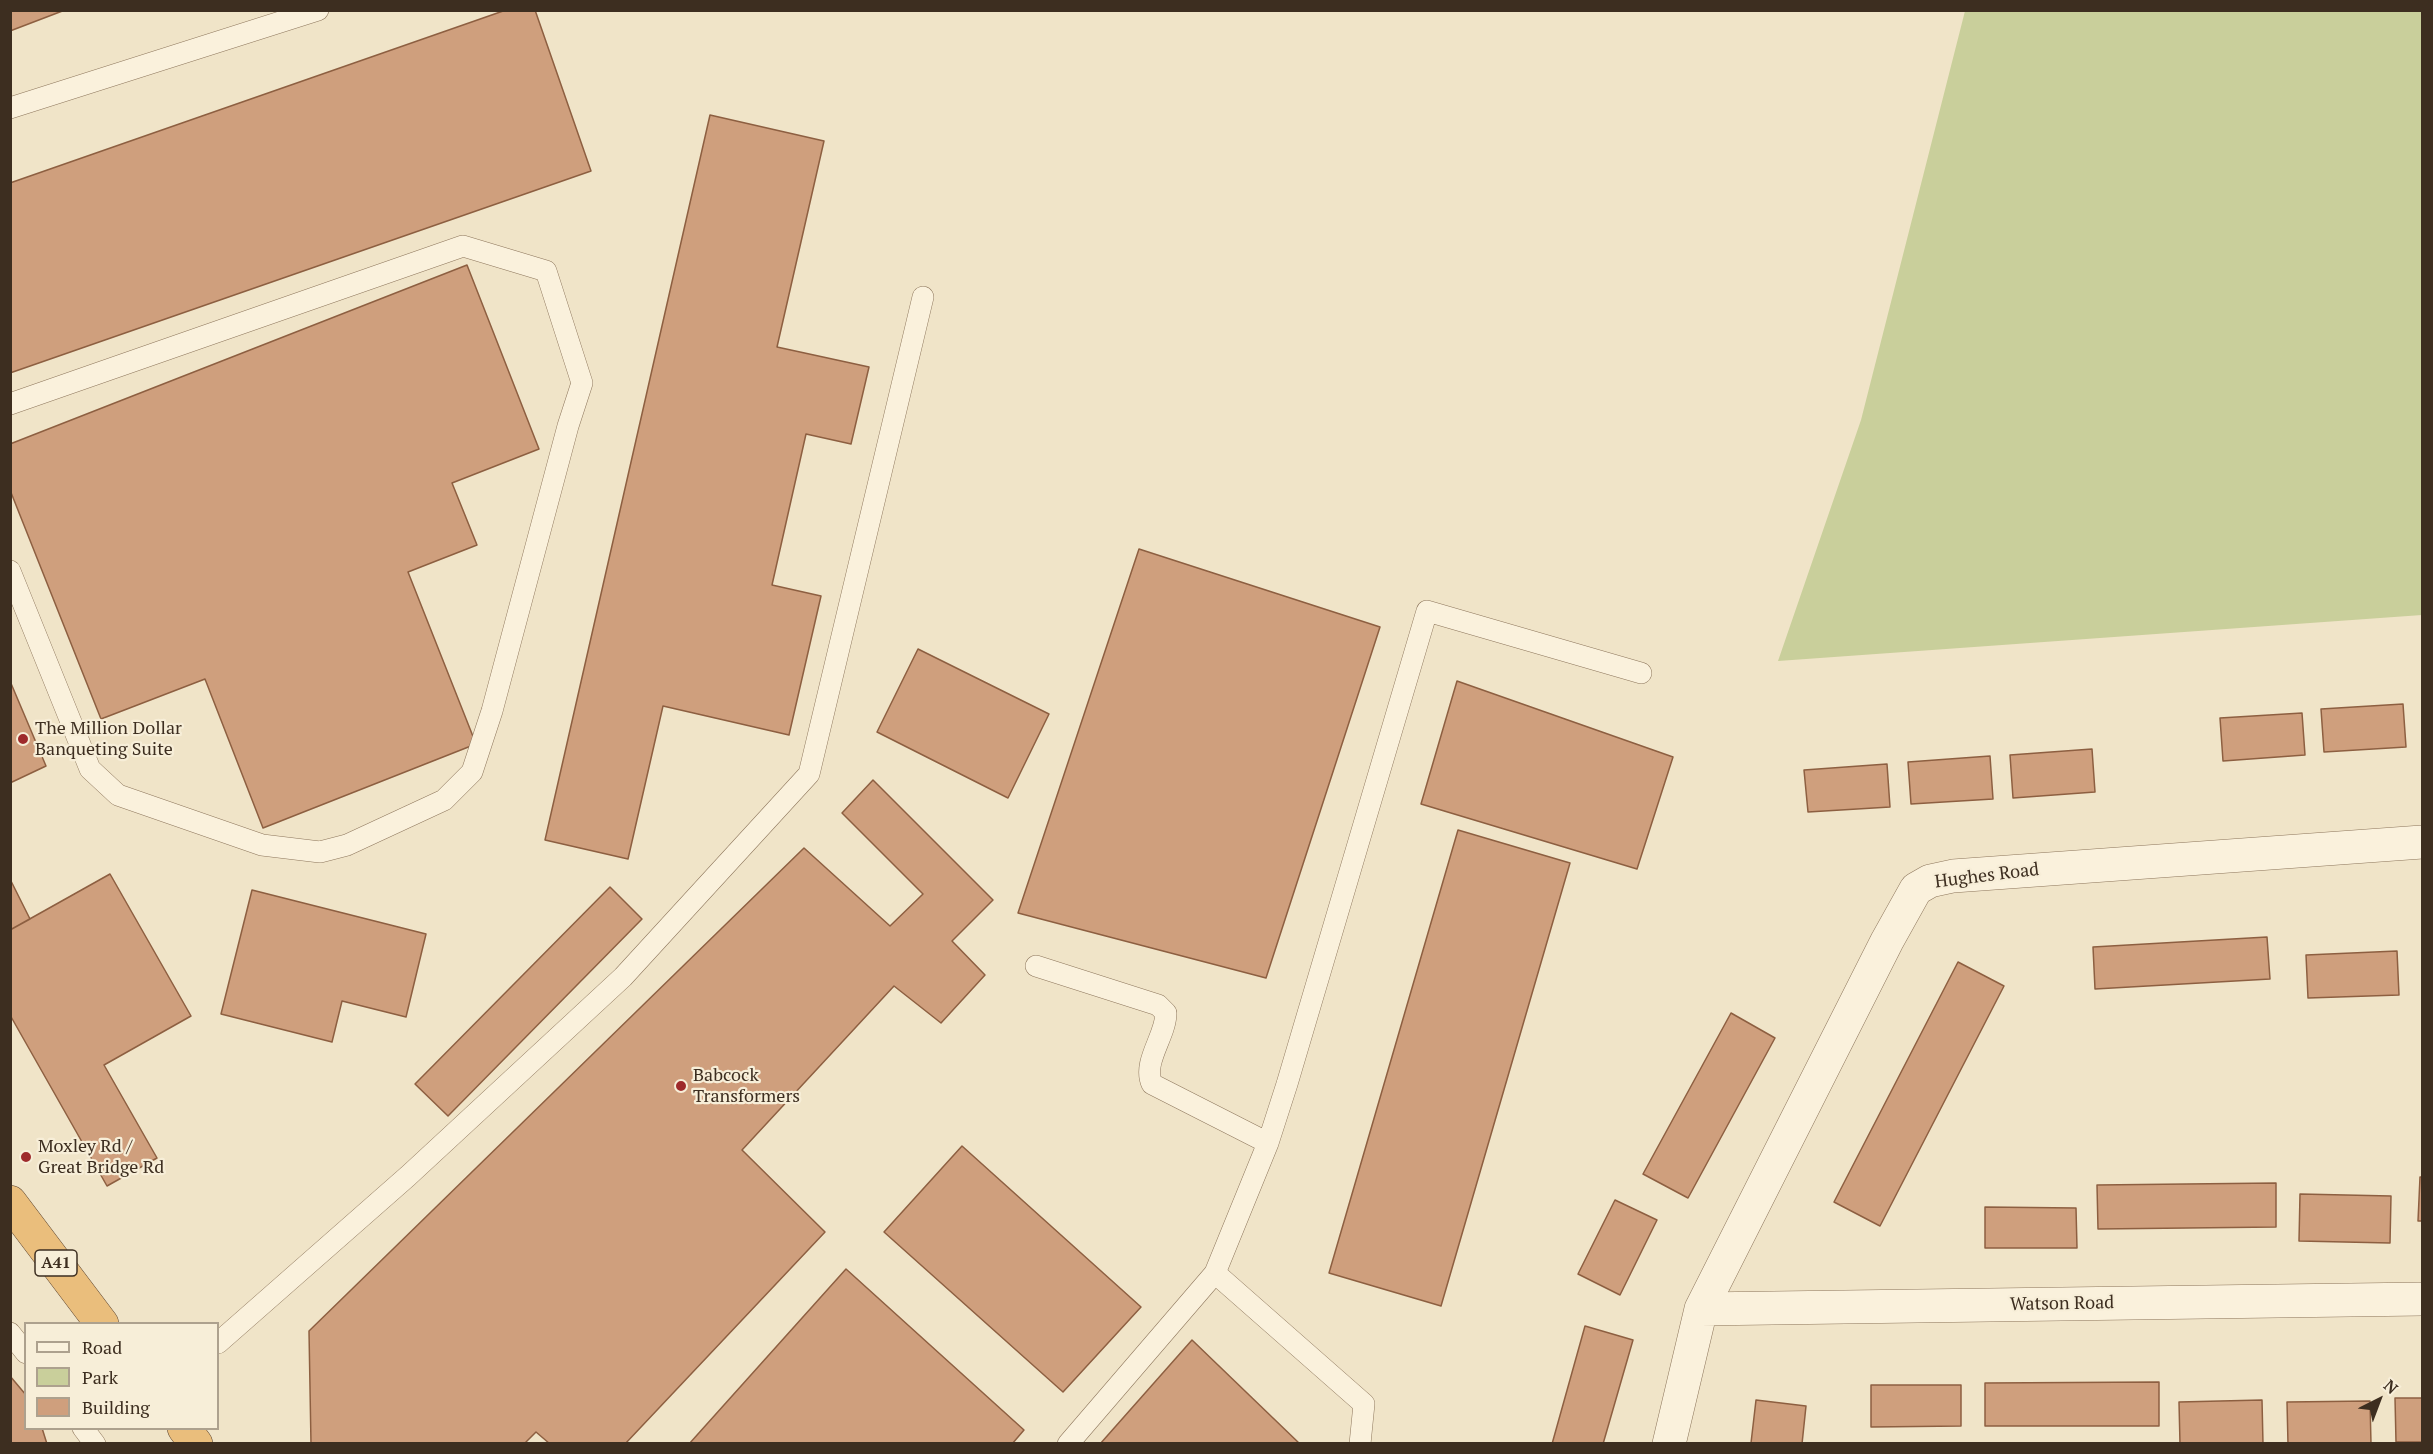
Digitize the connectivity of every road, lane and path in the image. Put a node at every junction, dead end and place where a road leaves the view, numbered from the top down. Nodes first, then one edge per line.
1 (318, 10) edge
2 (10, 108) edge
3 (923, 297) dead end
4 (10, 404) edge
5 (10, 571) edge
6 (1641, 674) dead end
7 (2422, 842) edge
8 (1036, 966) dead end
9 (1268, 1143) junction
10 (10, 1202) edge
11 (1215, 1273) junction
12 (2422, 1299) edge
13 (1701, 1310) junction
14 (101, 1322) edge
15 (10, 1333) edge
16 (219, 1342) edge
17 (24, 1350) edge
18 (85, 1430) edge
19 (186, 1430) edge
20 (95, 1443) edge
21 (196, 1443) edge
22 (1068, 1443) edge
23 (1359, 1443) edge
24 (1670, 1443) edge

1 - 2 lane
3 - 16 lane
4 - 5 lane
6 - 9 lane
7 - 13 street, Hughes Road
8 - 9 lane
9 - 11 lane
10 - 14 highway, A41
11 - 22 lane
11 - 23 lane
12 - 13 street, Watson Road
13 - 24 street, Hughes Road
15 - 17 lane
18 - 20 lane
19 - 21 highway

